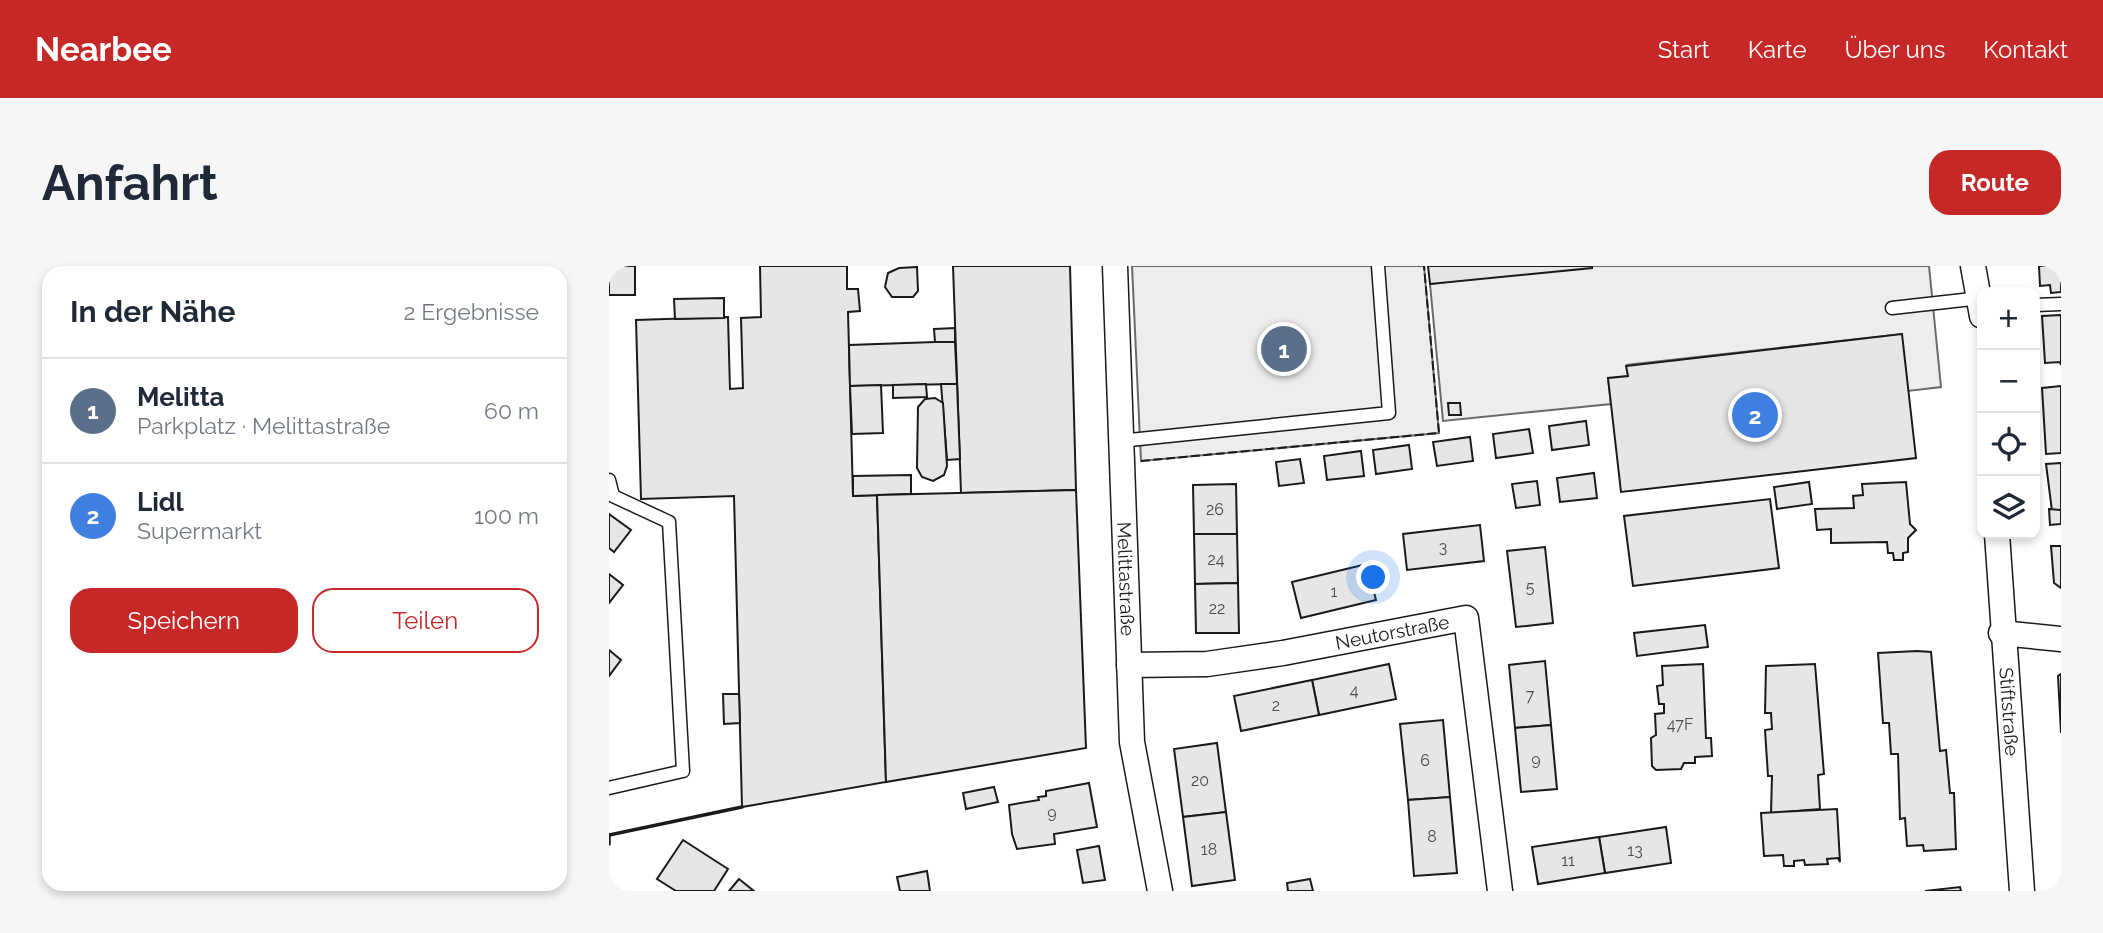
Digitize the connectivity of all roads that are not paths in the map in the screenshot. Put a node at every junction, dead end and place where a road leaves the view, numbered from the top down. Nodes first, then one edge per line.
1 (1115, 266) edge
2 (1378, 266) edge
3 (1973, 266) edge
4 (1985, 266) edge
5 (1978, 287) edge
6 (1984, 287) edge
7 (2061, 304) edge
8 (2040, 306) edge
9 (1892, 308) dead end
10 (1977, 308) edge
11 (1120, 441) junction
12 (609, 480) edge
13 (1997, 539) edge
14 (2001, 633) junction
15 (2061, 639) edge
16 (1129, 665) junction
17 (609, 788) edge
18 (1160, 891) edge
19 (1500, 891) edge
20 (2022, 891) edge

1 - 11 street, Melittastraße
2 - 11 lane
3 - 5 street
4 - 6 street
7 - 8 lane
9 - 10 lane
11 - 16 street, Melittastraße
12 - 17 lane
13 - 14 street, Stiftstraße
14 - 15 street
14 - 20 street, Stiftstraße
16 - 18 street, Melittastraße
16 - 19 street, Neutorstraße

